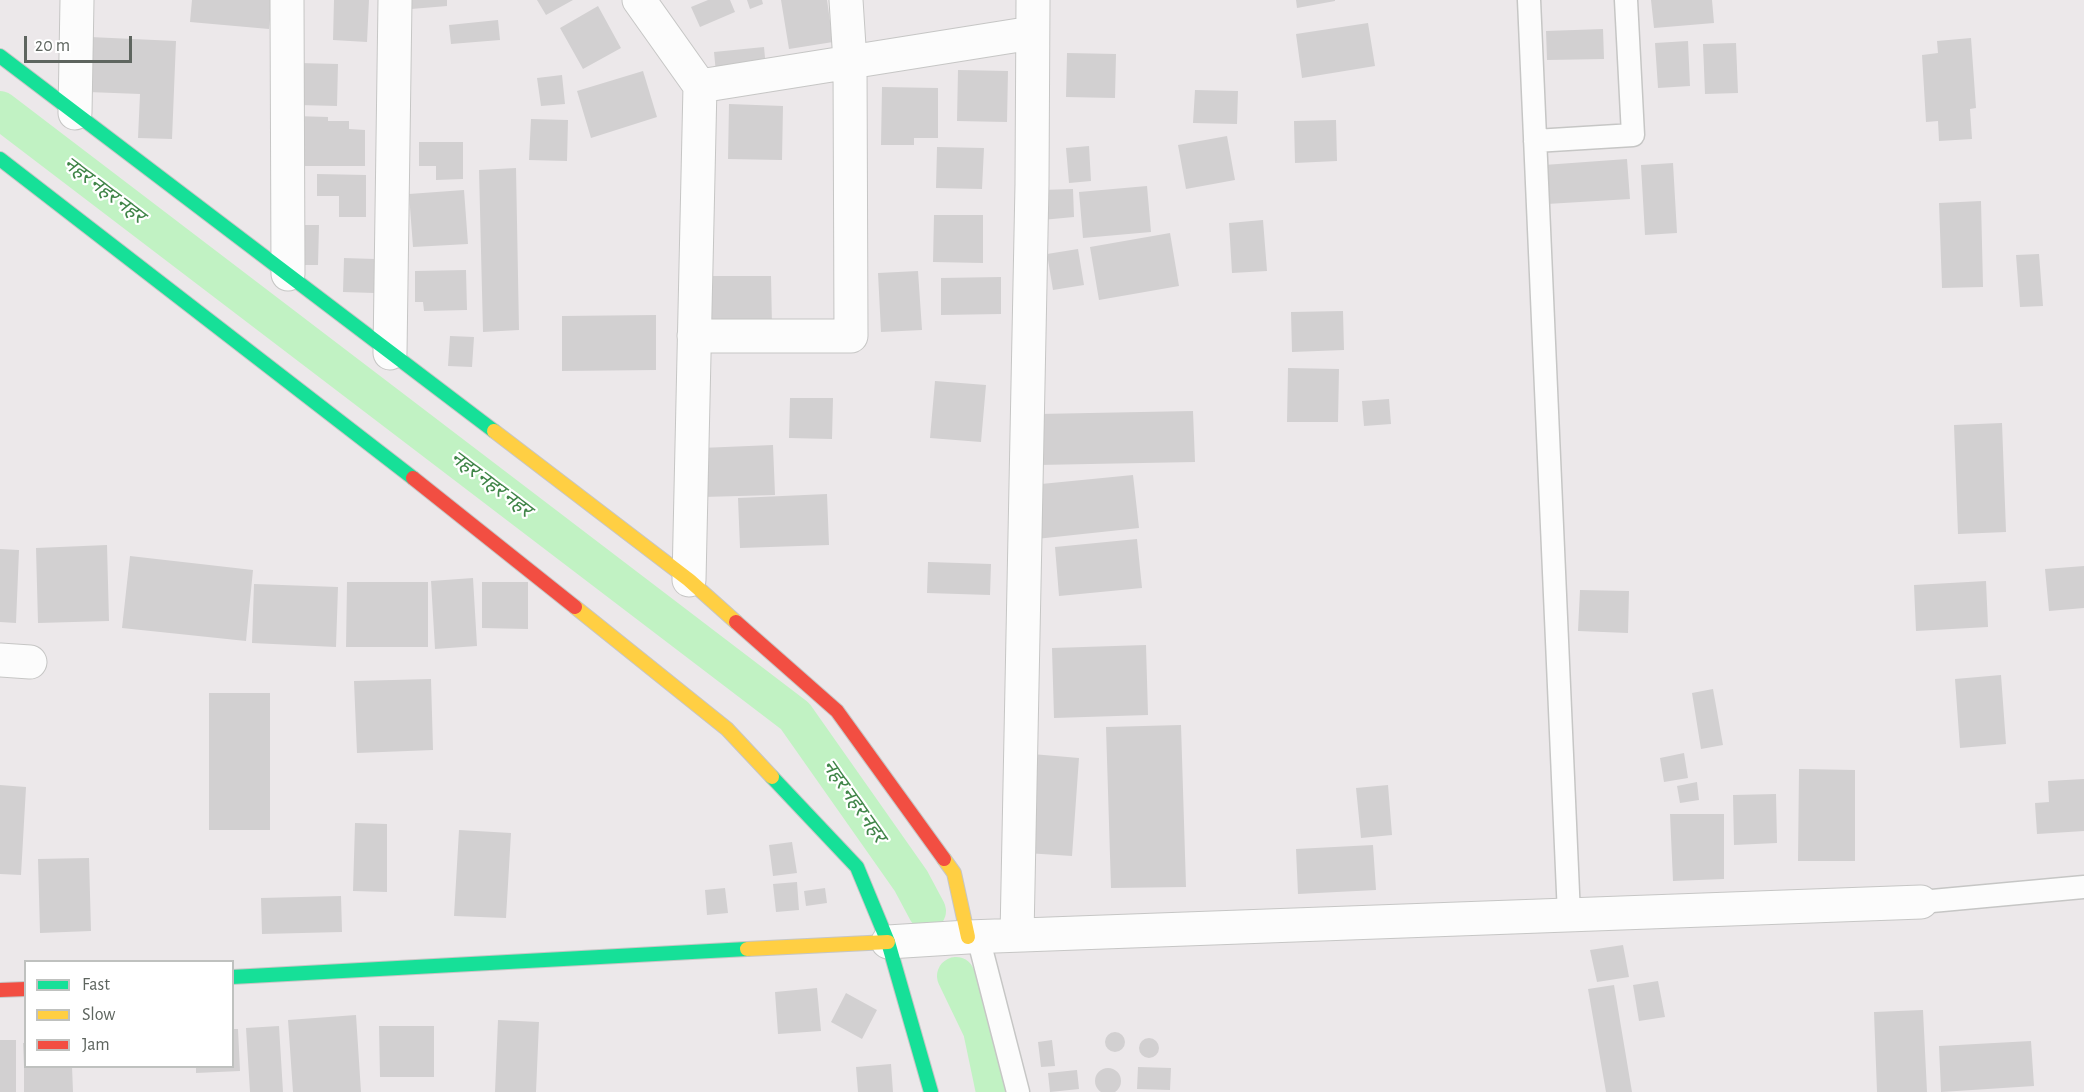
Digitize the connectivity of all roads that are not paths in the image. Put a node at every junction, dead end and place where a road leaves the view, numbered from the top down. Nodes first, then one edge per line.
1 (77, 0) edge
2 (287, 0) edge
3 (395, 0) edge
4 (639, 0) edge
5 (846, 0) edge
6 (1033, 0) edge
7 (1529, 0) edge
8 (1626, 0) edge
9 (1032, 33) junction
10 (0, 56) edge
11 (850, 62) junction
12 (700, 86) junction
13 (75, 113) junction
14 (1535, 141) junction
15 (0, 159) edge
16 (288, 274) junction
17 (694, 336) junction
18 (390, 352) junction
19 (689, 580) junction
20 (2084, 887) edge
21 (1920, 902) joint
22 (1569, 915) junction
23 (1017, 935) junction
24 (973, 937) junction
25 (888, 942) junction
26 (234, 977) edge
27 (24, 988) edge
28 (0, 990) edge
29 (931, 1092) edge
30 (1018, 1092) edge

1 - 13 street
2 - 16 street
3 - 18 street
4 - 12 street
5 - 11 street
6 - 9 street
7 - 14 lane
8 - 14 lane
9 - 11 street
9 - 23 street
10 - 13 main road
11 - 12 street
11 - 17 street
12 - 17 street
13 - 16 main road
14 - 22 lane
15 - 25 main road
16 - 18 main road
17 - 19 street
18 - 19 main road
19 - 24 main road
20 - 21 lane
21 - 22 street
22 - 23 street
23 - 24 street
24 - 25 street
24 - 30 lane
25 - 26 main road
25 - 29 main road
27 - 28 main road

